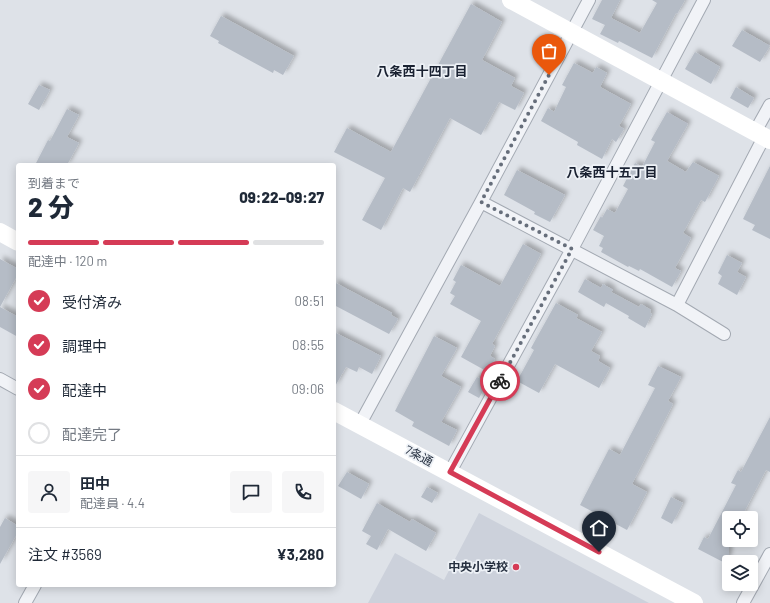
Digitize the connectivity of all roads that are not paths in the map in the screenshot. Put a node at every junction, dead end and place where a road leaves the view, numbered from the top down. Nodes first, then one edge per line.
1 (511, 0) edge
2 (589, 0) edge
3 (704, 0) edge
4 (571, 32) junction
5 (660, 81) junction
6 (770, 105) edge
7 (763, 137) edge
8 (481, 202) junction
9 (0, 232) edge
10 (16, 241) edge
11 (572, 249) junction
12 (677, 305) junction
13 (724, 334) dead end
14 (0, 379) edge
15 (16, 388) edge
16 (336, 411) edge
17 (360, 424) junction
18 (450, 472) junction
19 (770, 554) edge
20 (34, 587) edge
21 (25, 603) edge
22 (694, 603) edge
23 (743, 603) edge

1 - 4 street
2 - 4 street
3 - 5 street
4 - 5 street
4 - 8 street
5 - 7 street
5 - 11 street
6 - 7 street
7 - 12 street
8 - 11 street
8 - 17 street
9 - 10 street
11 - 12 street
11 - 18 street
12 - 13 street
14 - 15 street
16 - 17 street, 7条通
17 - 18 street, 7条通
18 - 22 street, 7条通
19 - 23 street
20 - 21 street

